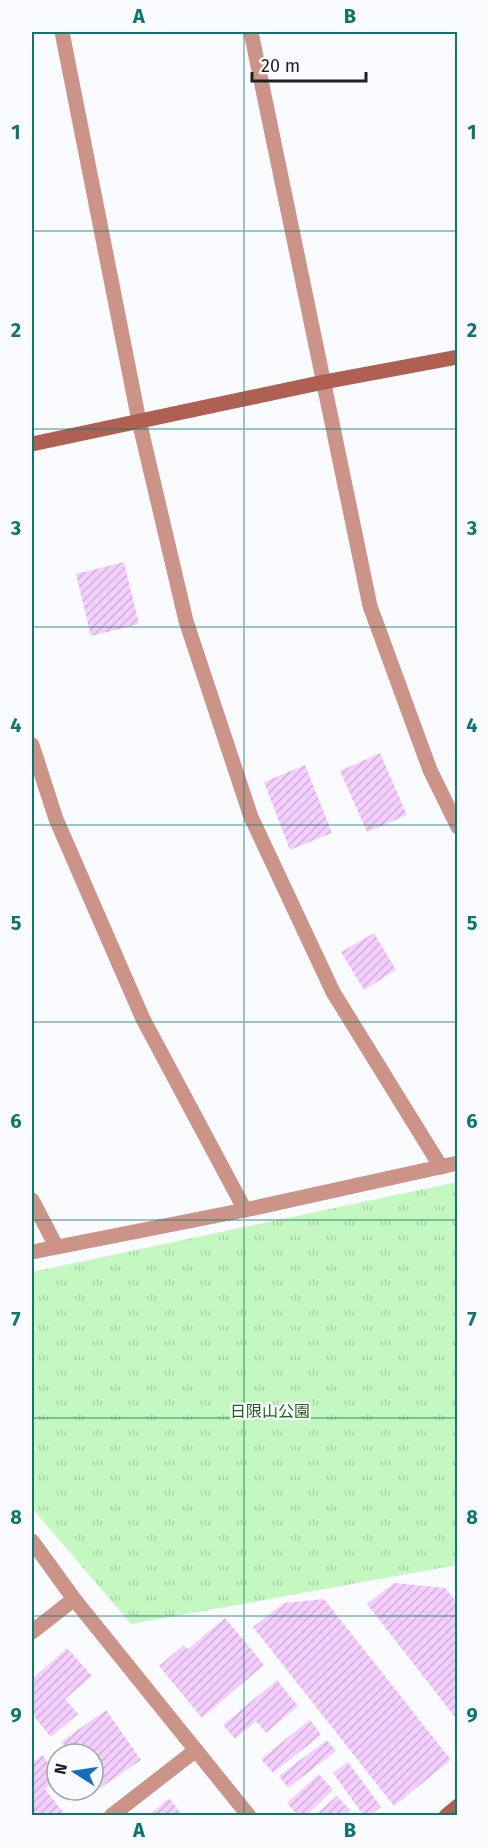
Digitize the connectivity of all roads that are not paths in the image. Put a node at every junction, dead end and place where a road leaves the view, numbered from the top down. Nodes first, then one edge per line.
1 (62, 32) edge
2 (251, 32) edge
3 (458, 357) edge
4 (324, 382) junction
5 (139, 421) junction
6 (32, 444) edge
7 (32, 745) edge
8 (458, 827) edge
9 (458, 1163) edge
10 (441, 1167) junction
11 (32, 1200) edge
12 (245, 1210) junction
13 (56, 1246) junction
14 (32, 1252) edge
15 (32, 1541) edge
16 (74, 1599) junction
17 (32, 1632) edge
18 (196, 1750) junction
19 (458, 1806) edge
20 (111, 1815) edge
21 (249, 1815) edge
22 (446, 1815) edge

1 - 5 street
2 - 4 street
3 - 4 street
4 - 5 street
4 - 8 street
5 - 6 street
5 - 10 street
7 - 12 street
9 - 10 street
10 - 12 street
11 - 13 street
12 - 13 street
13 - 14 street
15 - 16 street
16 - 17 street
16 - 18 street
18 - 20 street
18 - 21 street
19 - 22 street

